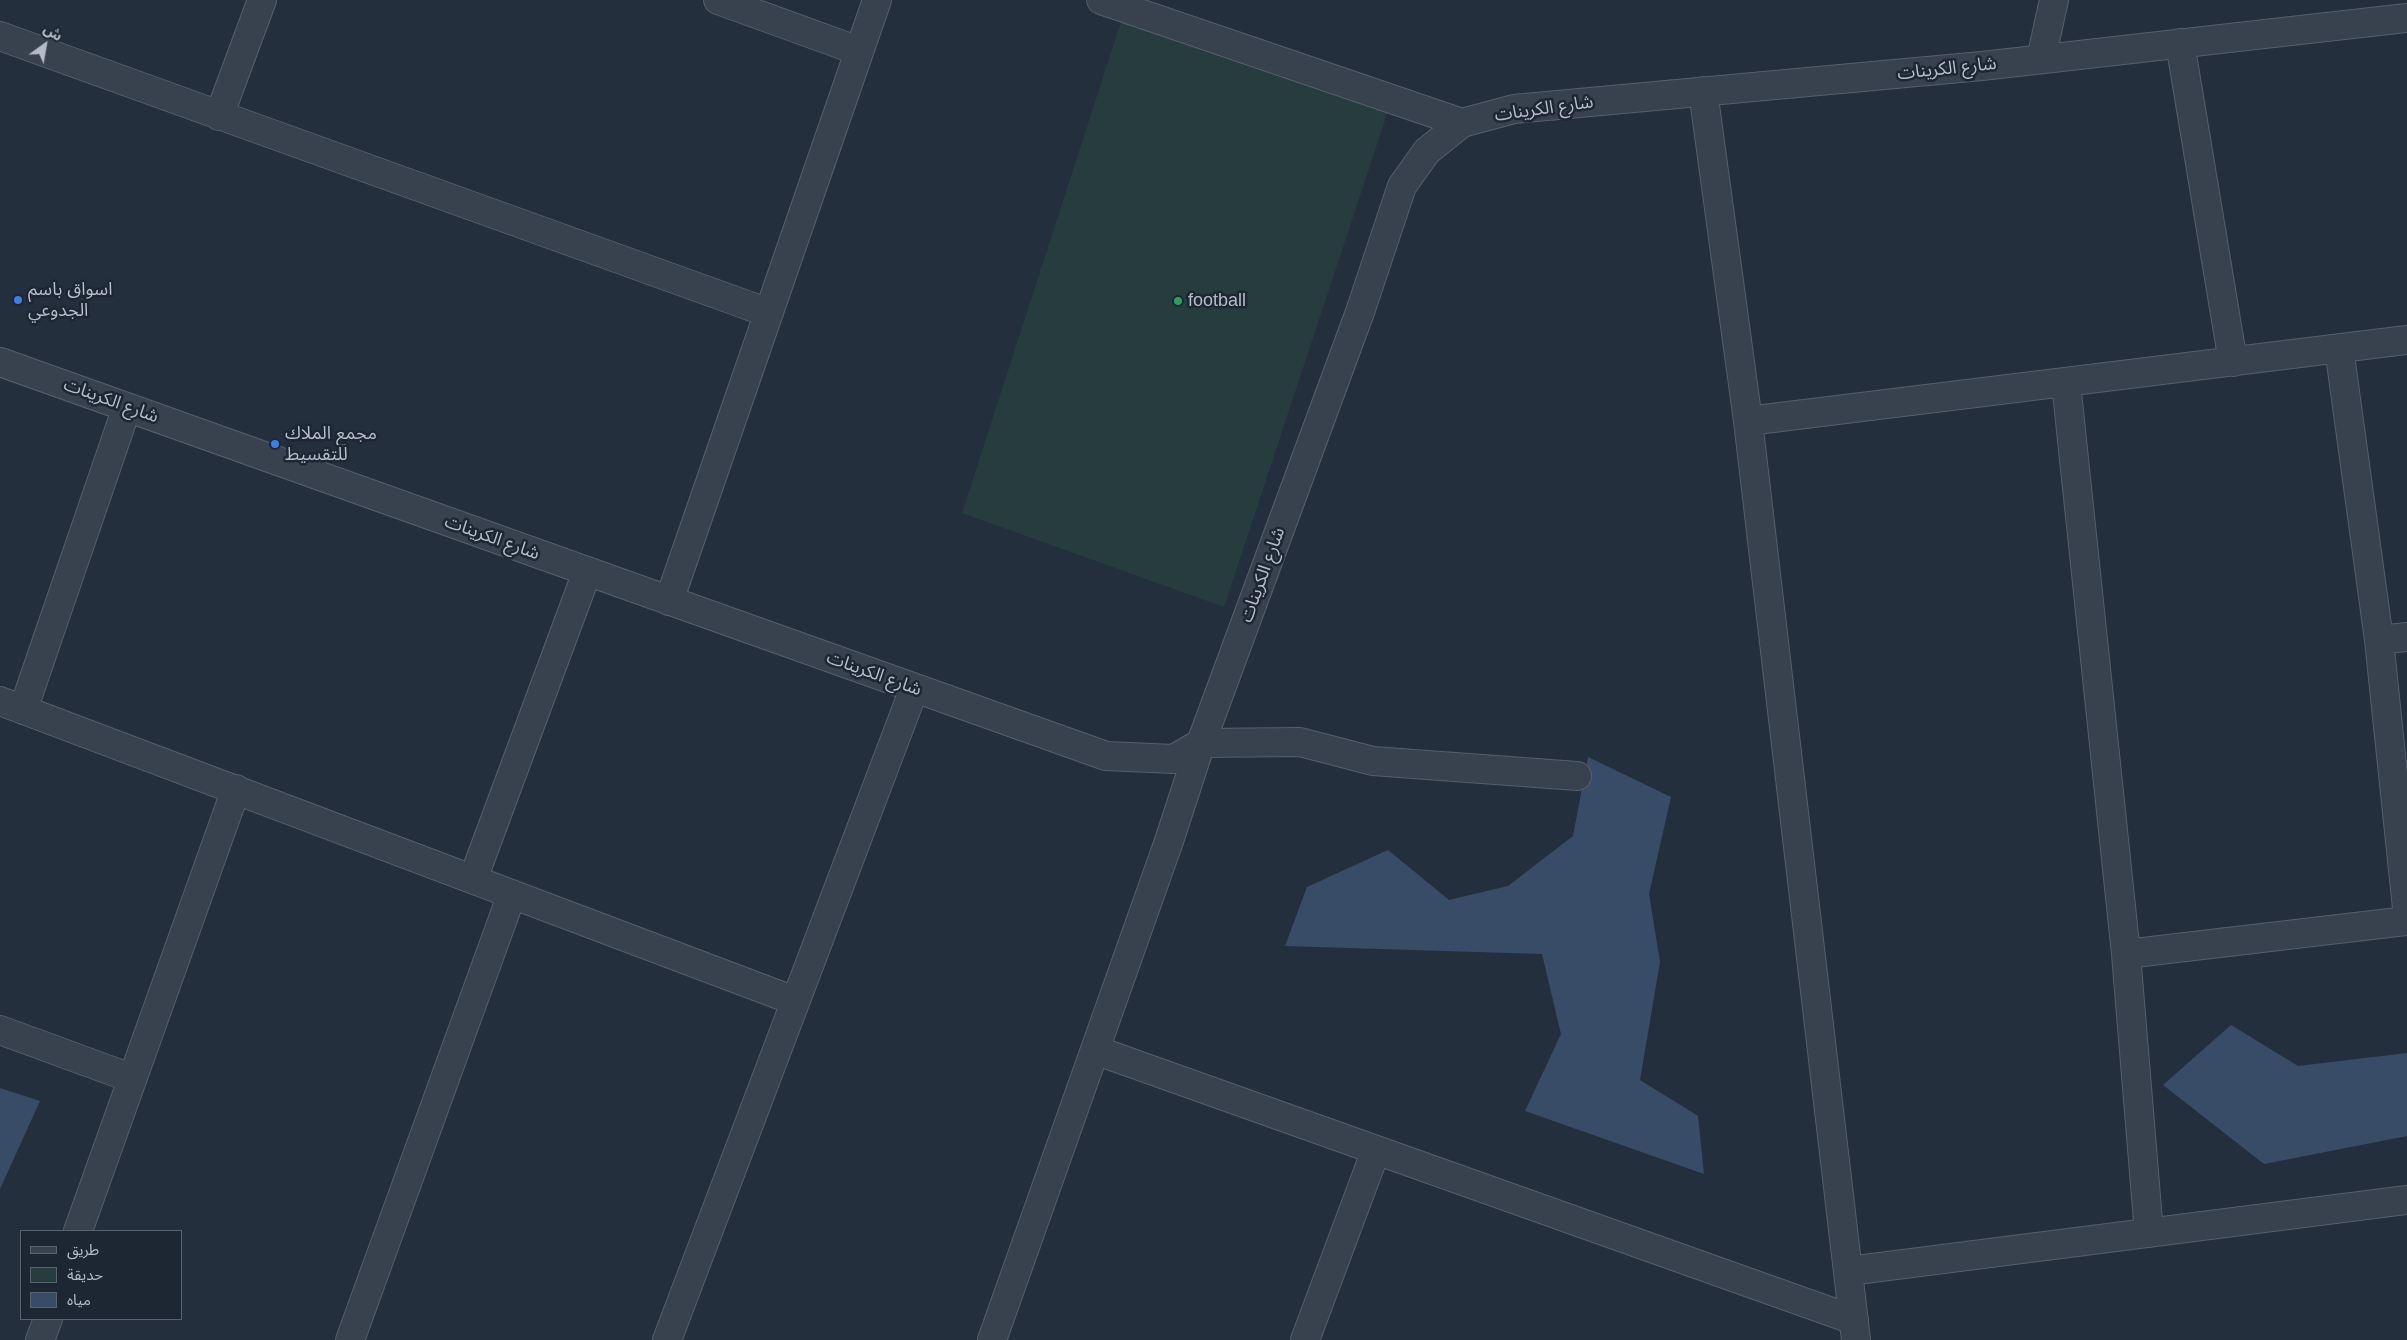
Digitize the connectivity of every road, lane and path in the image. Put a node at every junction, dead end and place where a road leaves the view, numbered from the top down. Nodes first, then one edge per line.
1 (262, 0) edge
2 (718, 0) edge
3 (877, 0) edge
4 (1101, 0) edge
5 (2054, 0) edge
6 (2407, 18) edge
7 (0, 36) edge
8 (2180, 43) junction
9 (859, 52) junction
10 (2041, 59) junction
11 (1703, 92) junction
12 (219, 116) junction
13 (1462, 123) junction
14 (769, 313) junction
15 (2407, 340) edge
16 (2339, 348) junction
17 (0, 362) edge
18 (2233, 362) junction
19 (2066, 383) junction
20 (127, 407) junction
21 (1748, 421) junction
22 (587, 572) junction
23 (670, 601) junction
24 (2407, 637) edge
25 (2379, 640) junction
26 (914, 689) junction
27 (12, 706) edge
28 (1202, 742) junction
29 (1577, 776) dead end
30 (236, 789) junction
31 (473, 878) junction
32 (512, 894) junction
33 (2407, 908) edge
34 (2407, 921) edge
35 (2126, 954) junction
36 (795, 1001) junction
37 (0, 1030) edge
38 (1095, 1050) junction
39 (132, 1078) junction
40 (1376, 1150) junction
41 (2407, 1200) edge
42 (78, 1230) edge
43 (2149, 1233) junction
44 (1849, 1272) junction
45 (48, 1320) edge
46 (1855, 1330) edge
47 (40, 1340) edge
48 (350, 1340) edge
49 (667, 1340) edge
50 (992, 1340) edge
51 (1305, 1340) edge

1 - 12 street
2 - 9 street
3 - 9 street
4 - 13 street
5 - 10 street
6 - 8 street, شارع الکرينات
7 - 12 street
8 - 10 street, شارع الکرينات
8 - 18 street
9 - 14 street
10 - 11 street, شارع الکرينات
11 - 13 street, شارع الکرينات
11 - 21 street
12 - 14 street
13 - 28 street, شارع الکرينات
14 - 23 street
15 - 16 street
16 - 18 street
16 - 25 street
17 - 20 street, شارع الکرينات
18 - 19 street
19 - 21 street
19 - 35 street
20 - 22 street, شارع الکرينات
20 - 27 street
21 - 44 street
22 - 23 street, شارع الکرينات
22 - 31 street
23 - 26 street, شارع الکرينات
24 - 25 street
25 - 33 street
26 - 28 street, شارع الکرينات
26 - 36 street
27 - 30 street
28 - 29 street
28 - 38 street
30 - 31 street
30 - 39 street
31 - 32 street
32 - 36 street
32 - 48 street
34 - 35 street
35 - 43 street
36 - 49 street
37 - 39 street
38 - 40 street
38 - 50 street
39 - 42 street
40 - 46 street
40 - 51 street
41 - 43 street
43 - 44 street
44 - 46 street
45 - 47 street

